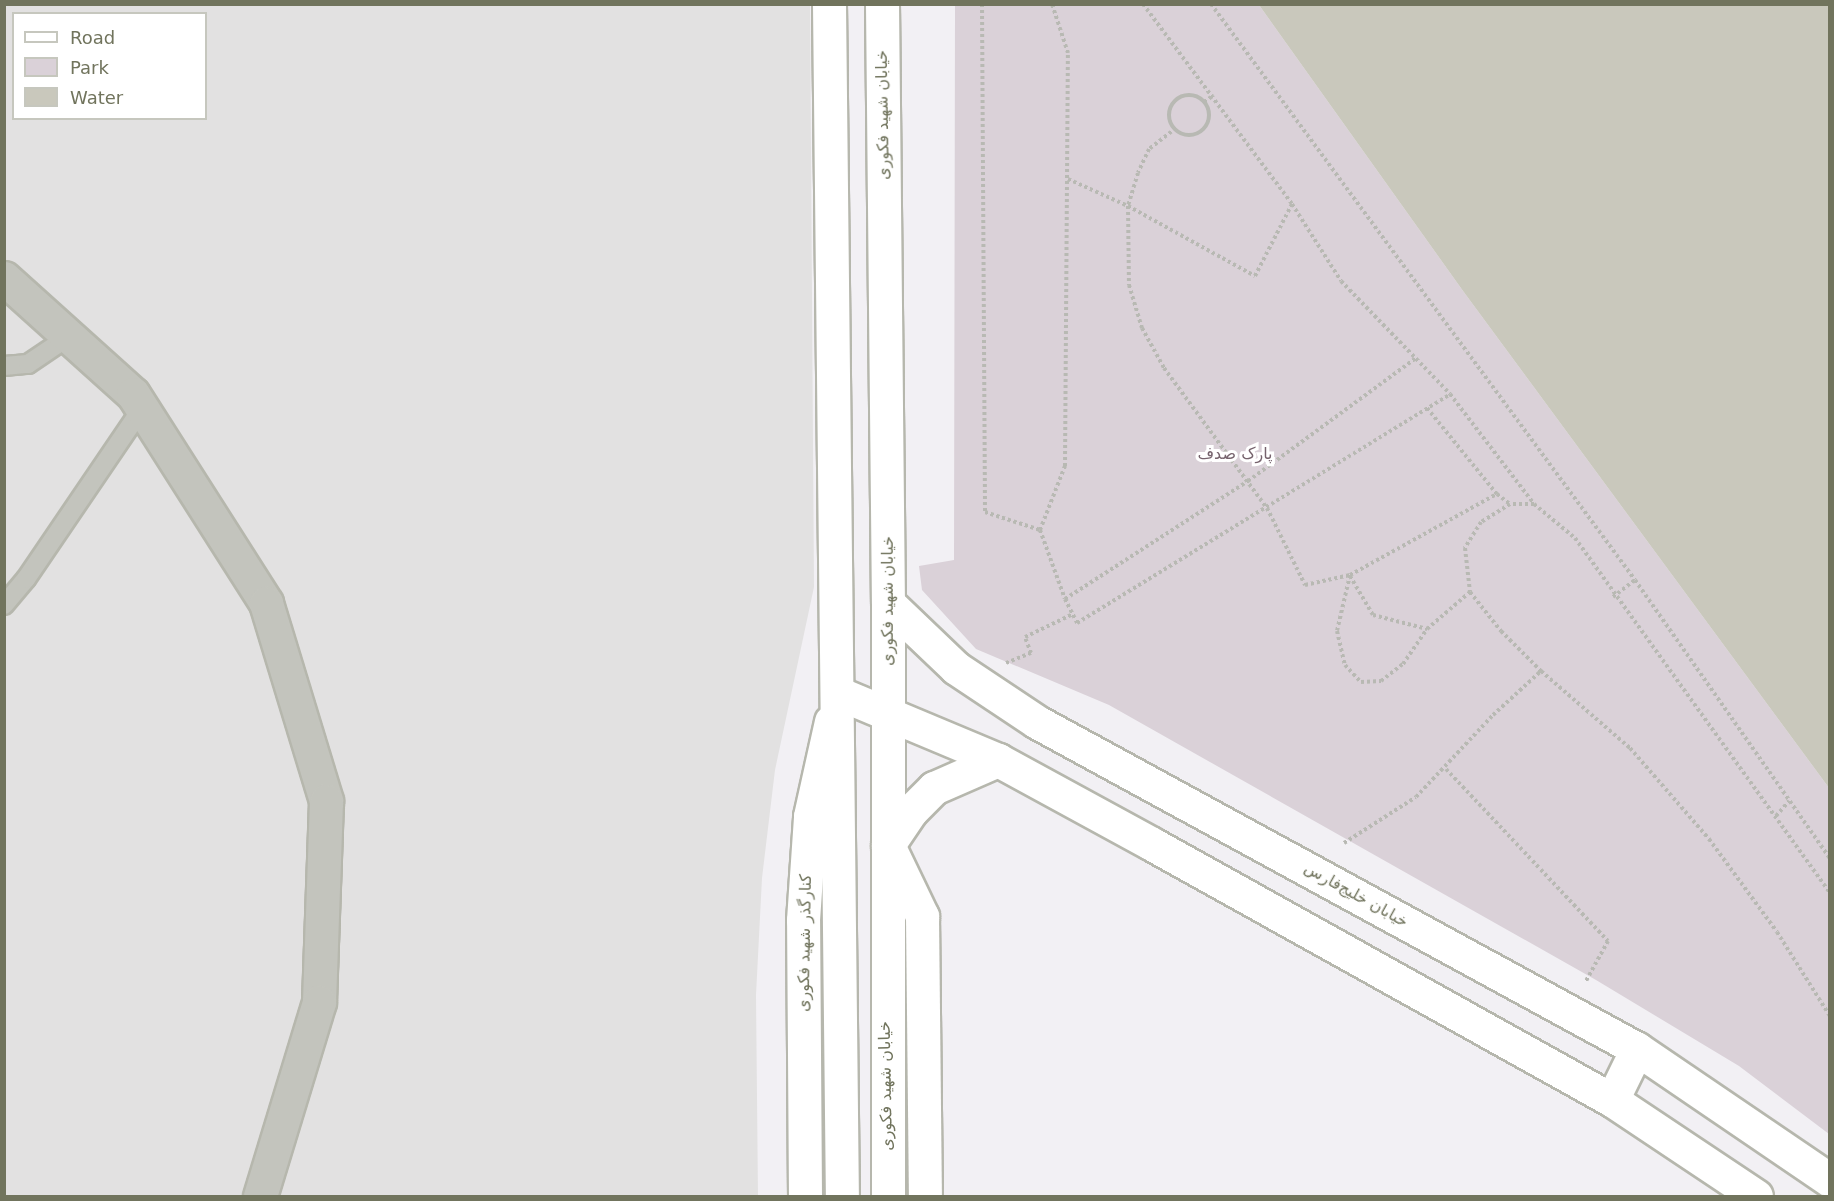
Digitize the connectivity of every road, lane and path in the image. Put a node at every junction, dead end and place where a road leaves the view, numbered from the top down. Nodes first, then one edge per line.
1 (829, 4) edge
2 (882, 4) edge
3 (982, 4) edge
4 (1052, 4) edge
5 (1143, 4) edge
6 (1211, 4) edge
7 (1214, 94) junction
8 (1204, 102) junction
9 (1176, 128) junction
10 (1068, 179) junction
11 (1292, 204) junction
12 (1128, 206) junction
13 (4, 278) edge
14 (68, 337) junction
15 (1416, 358) junction
16 (4, 366) edge
17 (1450, 393) junction
18 (142, 408) junction
19 (1427, 408) junction
20 (1248, 481) junction
21 (1497, 494) junction
22 (1510, 504) junction
23 (1534, 504) junction
24 (1267, 508) junction
25 (1040, 530) junction
26 (1350, 575) junction
27 (1635, 580) junction
28 (1470, 592) junction
29 (1613, 597) junction
30 (1065, 599) junction
31 (888, 603) junction
32 (4, 605) edge
33 (1073, 614) junction
34 (1427, 629) junction
35 (997, 667) dead end
36 (1541, 671) junction
37 (838, 693) junction
38 (888, 712) junction
39 (998, 760) junction
40 (1446, 769) junction
41 (1789, 801) junction
42 (1776, 816) junction
43 (1344, 843) dead end
44 (888, 845) junction
45 (1830, 858) edge
46 (1830, 893) edge
47 (1586, 981) dead end
48 (1830, 1016) edge
49 (1637, 1049) junction
50 (1612, 1100) junction
51 (1830, 1180) edge
52 (260, 1197) edge
53 (806, 1197) edge
54 (842, 1197) edge
55 (888, 1197) edge
56 (925, 1197) edge
57 (1756, 1197) edge

1 - 37 main road
2 - 31 main road, خیابان شهید فکوری
3 - 25 path
4 - 10 path
5 - 7 path
6 - 27 path
7 - 8 path
7 - 11 path
8 - 9 path
8 - 9 path
9 - 12 path
10 - 12 path
10 - 25 path
11 - 12 path
11 - 15 path
12 - 20 path
13 - 14 street
14 - 16 lane
14 - 18 street
15 - 17 path
15 - 20 path
17 - 19 path
17 - 23 path
18 - 32 lane
18 - 52 street
19 - 21 path
19 - 24 path
20 - 24 path
20 - 30 path
21 - 22 path
21 - 26 path
22 - 23 path
22 - 28 path
23 - 29 path
24 - 26 path
24 - 33 path
25 - 30 path
26 - 34 path
26 - 34 path
27 - 29 path
27 - 41 path
28 - 34 path
28 - 36 path
29 - 42 path
30 - 33 path
31 - 38 main road, خیابان شهید فکوری
31 - 49 main road, خیابان خلیج‌فارس
33 - 35 path
36 - 40 path
36 - 48 path
37 - 38 main road
37 - 53 main road, کنارگذر شهید فکوری
37 - 54 main road
38 - 39 main road
38 - 44 main road, خیابان شهید فکوری
39 - 44 main road
39 - 50 main road
40 - 43 path
40 - 47 path
41 - 42 path
41 - 45 path
42 - 46 path
44 - 55 main road, خیابان شهید فکوری
44 - 56 main road
49 - 50 main road
49 - 51 main road, خیابان خلیج‌فارس
50 - 57 main road

